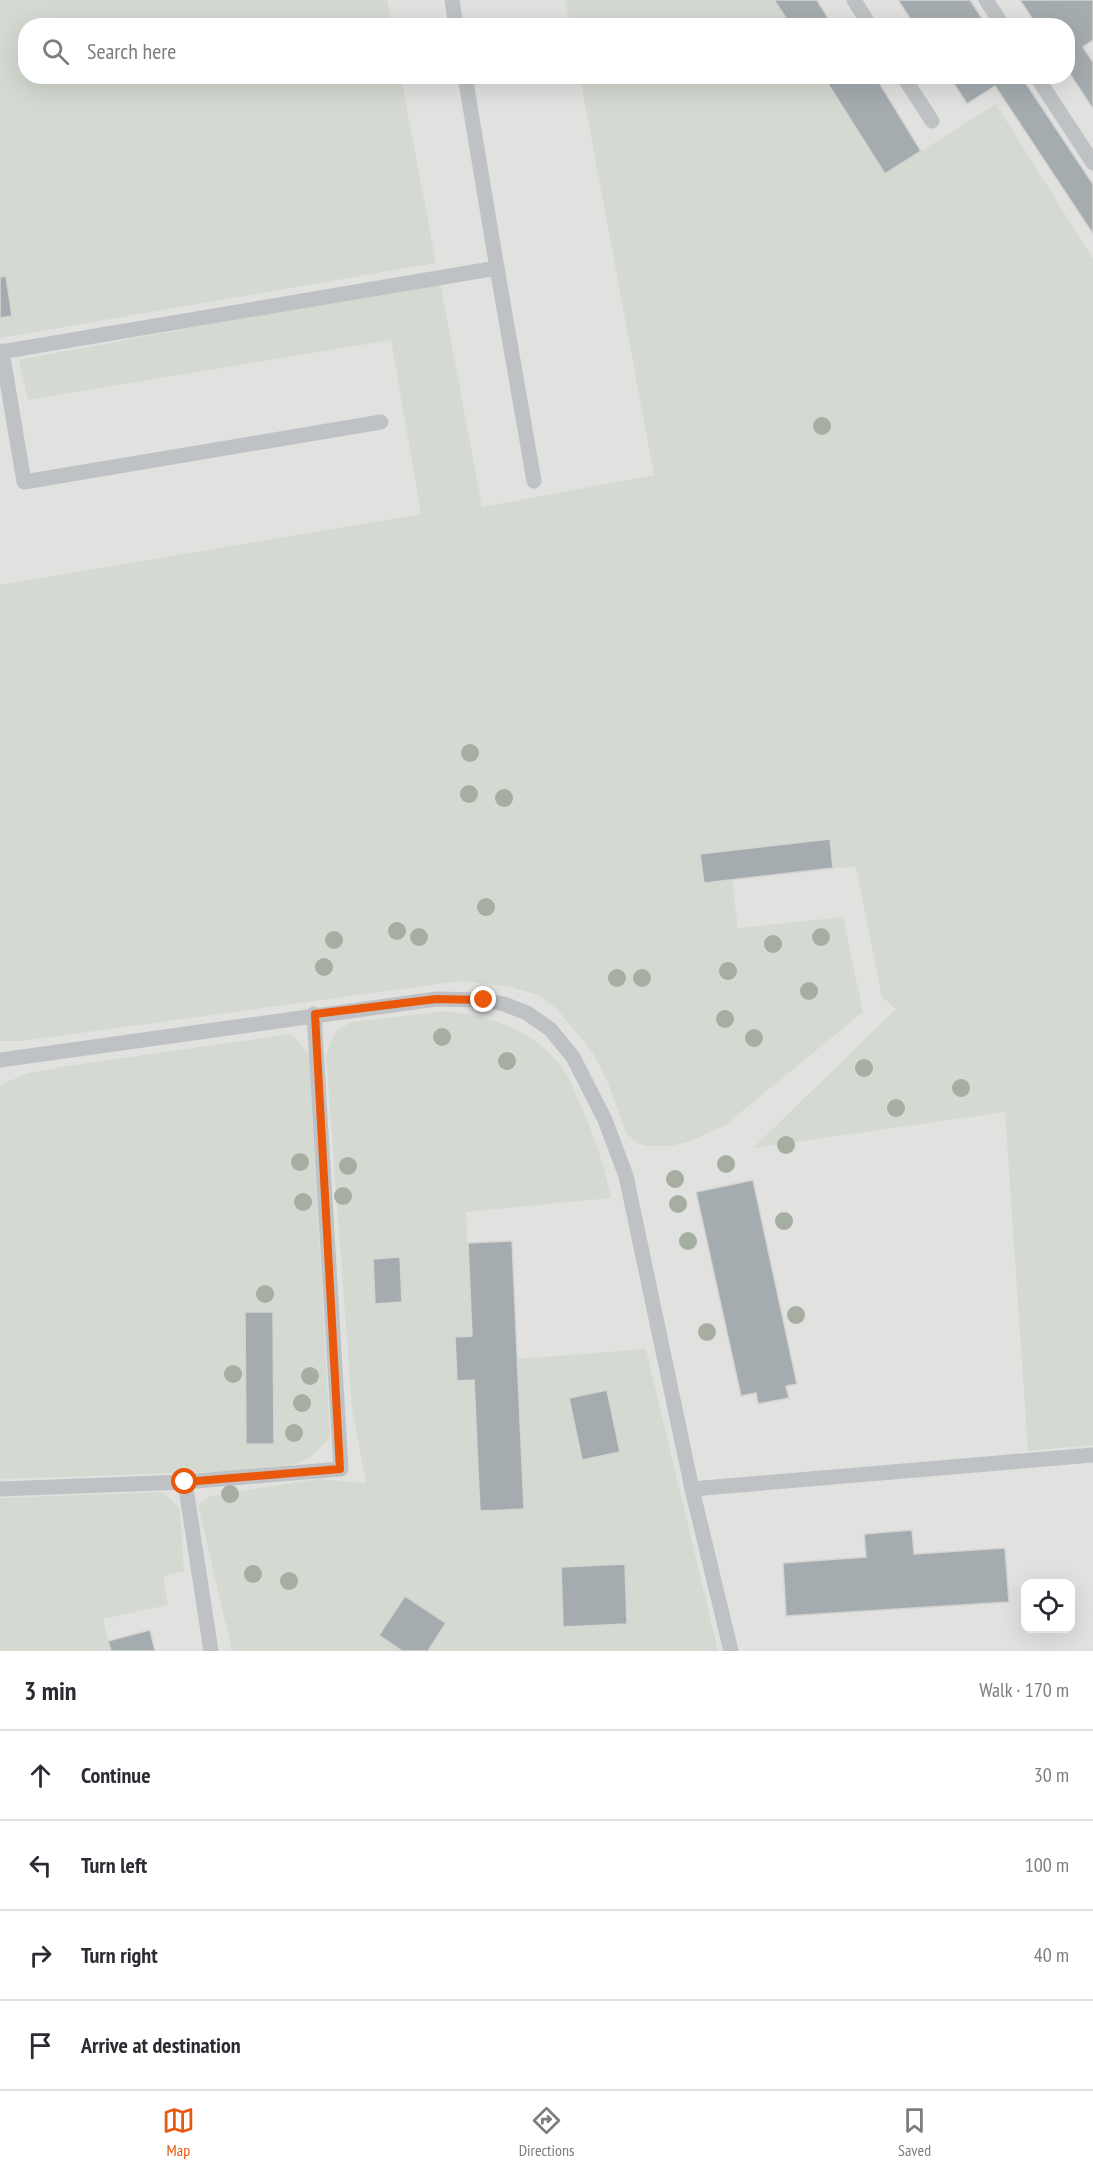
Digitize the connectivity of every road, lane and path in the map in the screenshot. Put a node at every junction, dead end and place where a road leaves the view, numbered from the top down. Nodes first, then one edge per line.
1 (452, 0) edge
2 (854, 0) edge
3 (986, 0) edge
4 (455, 18) edge
5 (865, 18) edge
6 (998, 18) edge
7 (466, 84) edge
8 (908, 84) edge
9 (1041, 84) edge
10 (932, 121) dead end
11 (1093, 163) edge
12 (497, 268) junction
13 (1, 351) edge
14 (381, 422) dead end
15 (534, 481) dead end
16 (315, 1014) junction
17 (0, 1060) edge
18 (1093, 1455) edge
19 (185, 1482) junction
20 (0, 1489) edge
21 (692, 1489) junction
22 (211, 1651) edge
23 (731, 1651) edge

1 - 4 lane
2 - 5 lane
3 - 6 lane
7 - 12 lane
8 - 10 lane
9 - 11 lane
12 - 13 lane
12 - 15 lane
13 - 14 lane
16 - 17 lane
16 - 19 lane
16 - 21 lane
18 - 21 lane
19 - 20 lane
19 - 22 lane
21 - 23 lane

